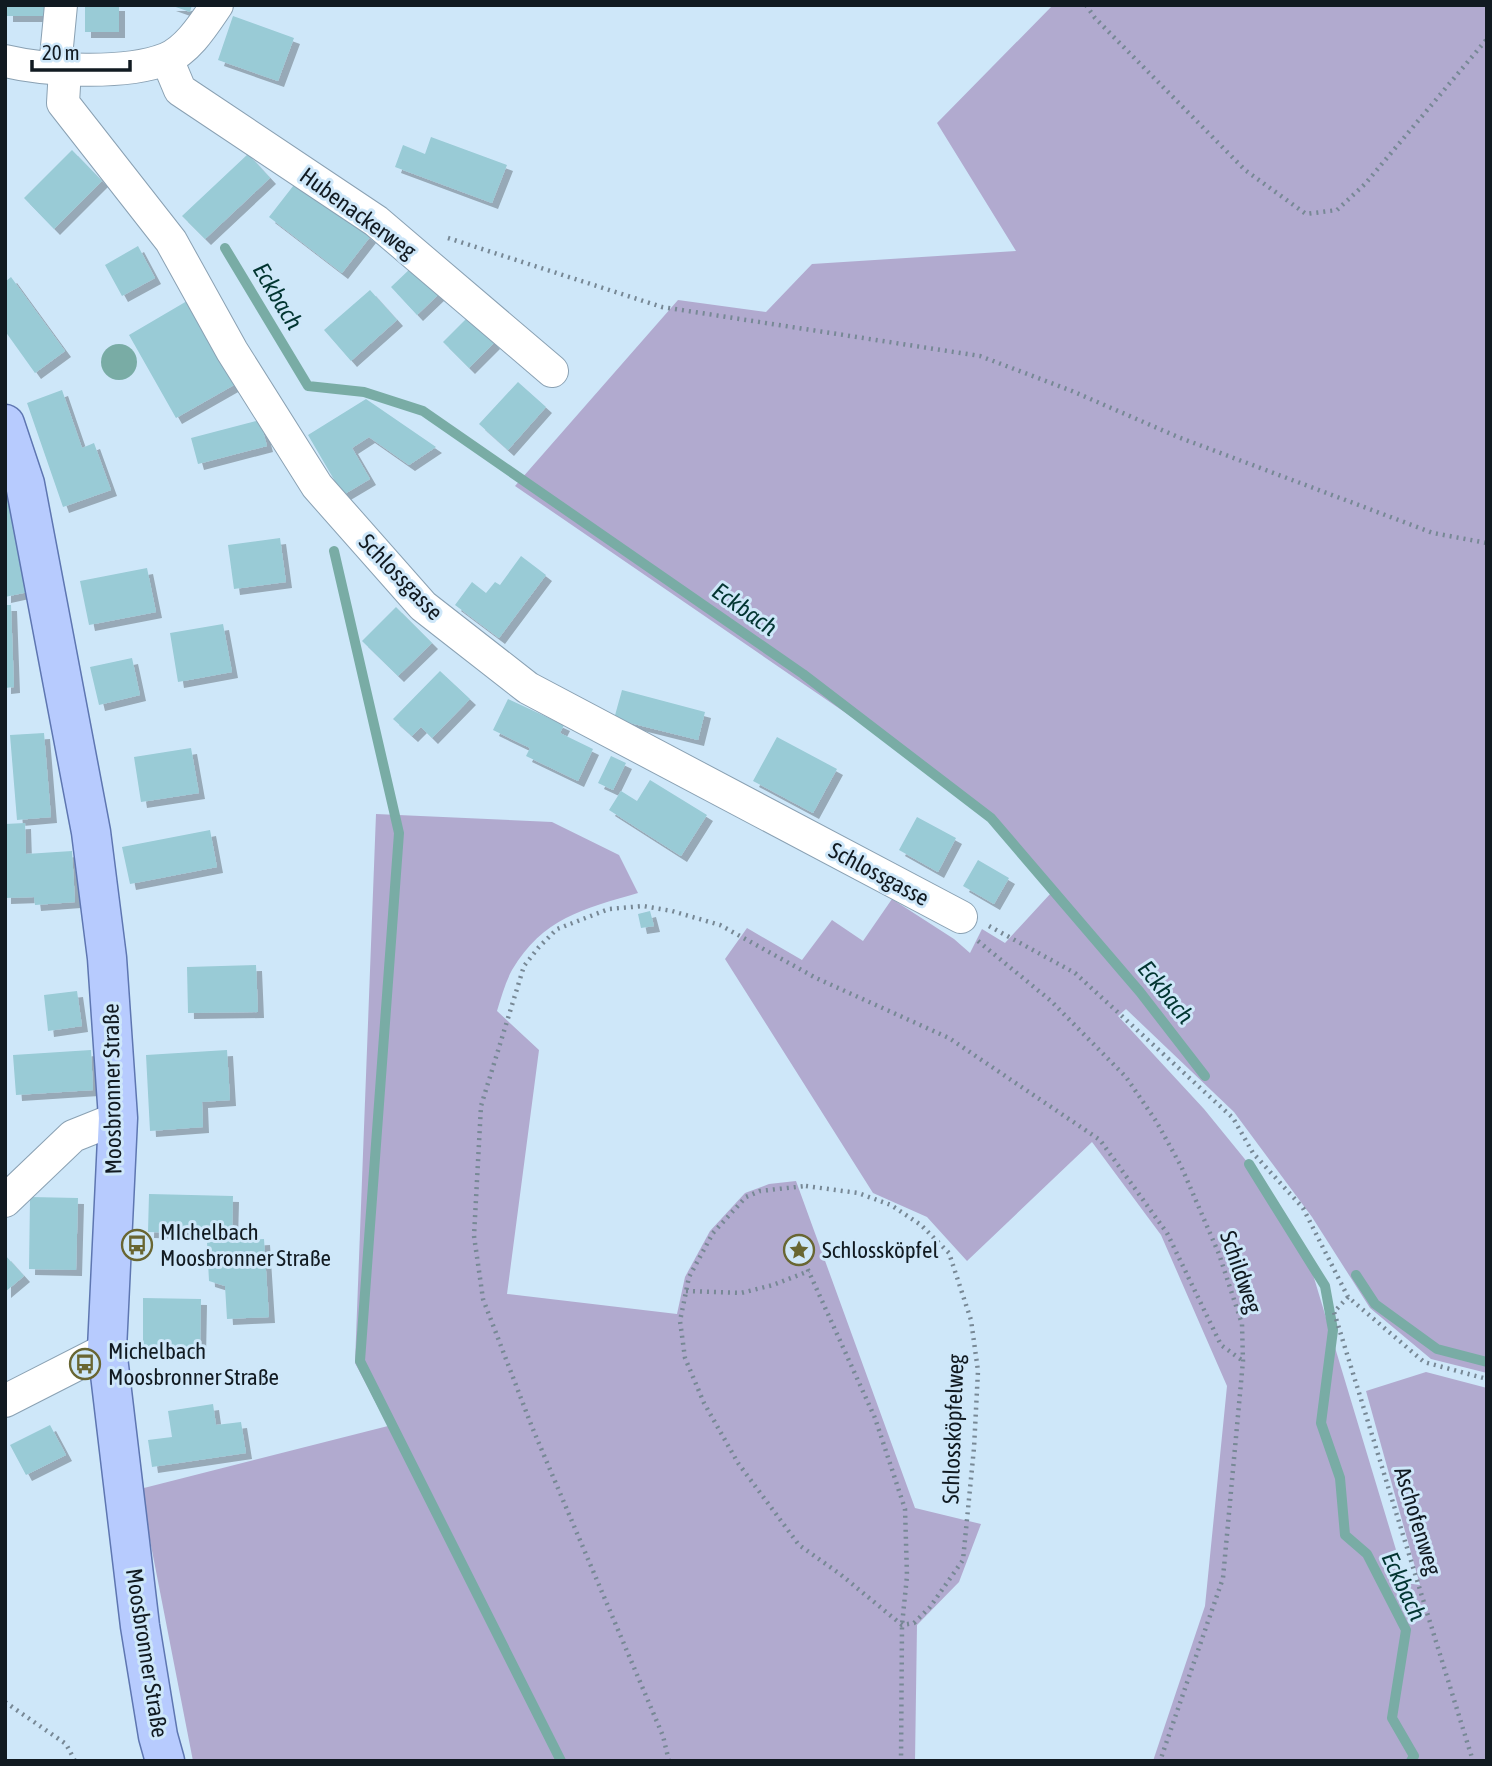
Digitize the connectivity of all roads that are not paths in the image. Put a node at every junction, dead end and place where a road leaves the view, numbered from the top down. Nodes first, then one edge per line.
1 (61, 5) edge
2 (217, 5) edge
3 (167, 59) junction
4 (5, 61) edge
5 (60, 68) junction
6 (552, 372) dead end
7 (5, 424) edge
8 (961, 917) road end
9 (118, 1118) junction
10 (5, 1201) edge
11 (107, 1349) junction
12 (5, 1401) edge
13 (165, 1761) edge

1 - 5 street, Schlossgasse
2 - 3 street
3 - 5 street
3 - 6 street, Hubenackerweg
4 - 5 street
5 - 8 street, Schlossgasse
7 - 9 main road, Moosbronner Straße
9 - 10 street
9 - 11 main road, Moosbronner Straße
11 - 12 street
11 - 13 main road, Moosbronner Straße

